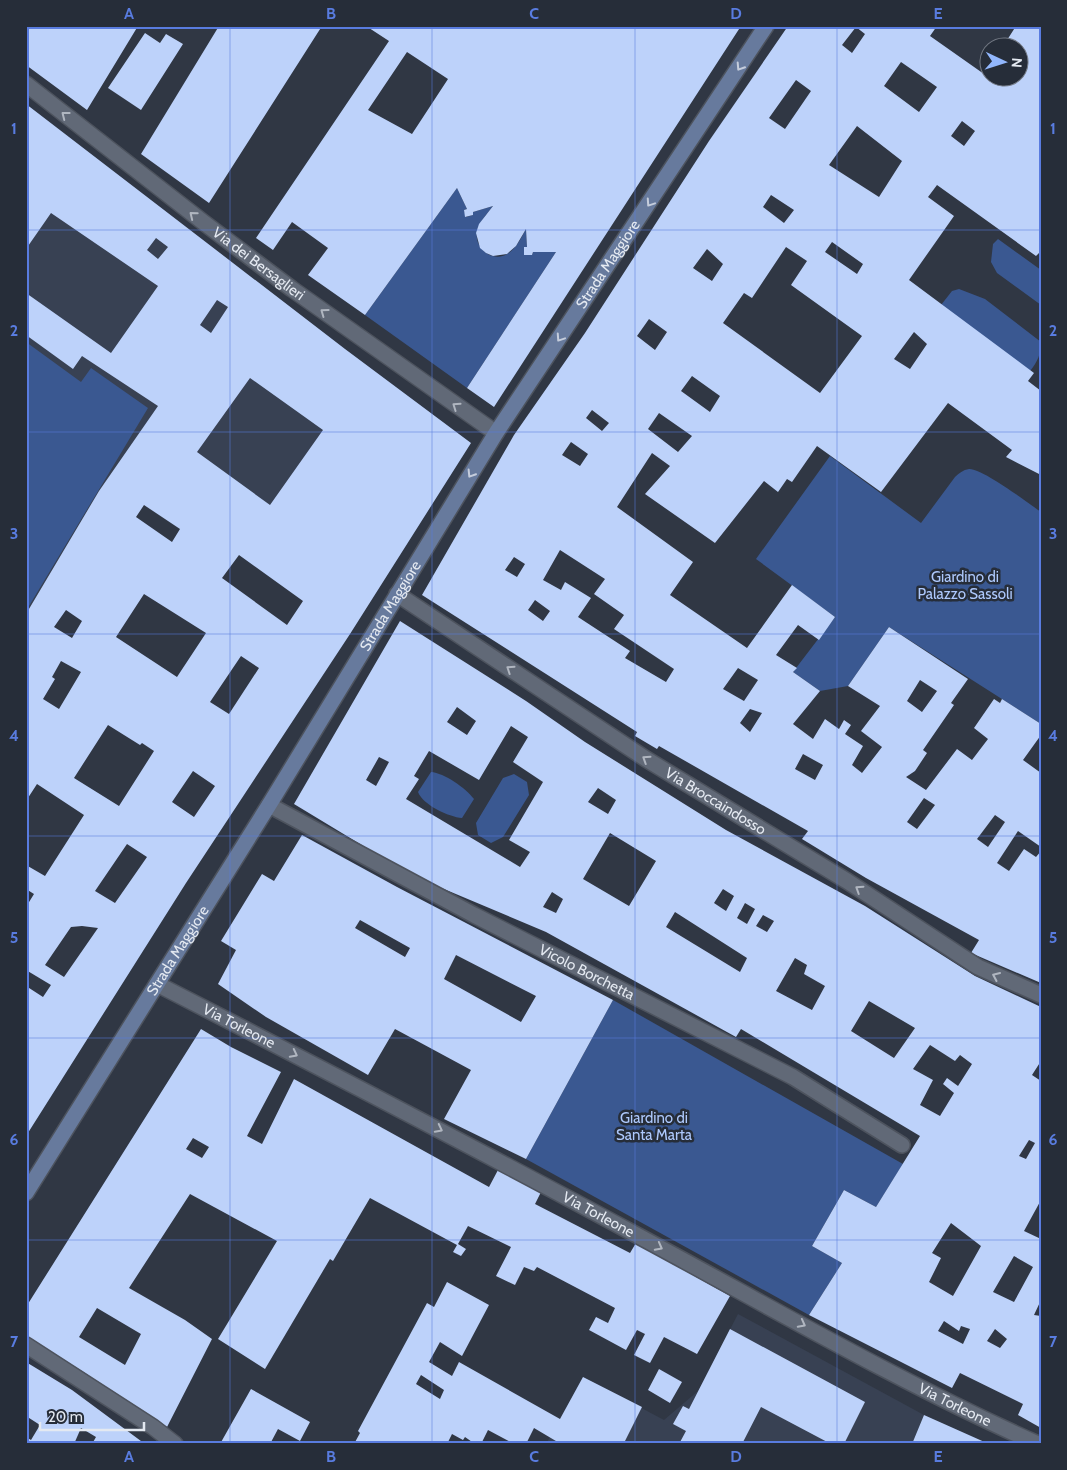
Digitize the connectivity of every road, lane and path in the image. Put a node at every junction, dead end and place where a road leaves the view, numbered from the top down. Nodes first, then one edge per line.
1 (766, 26) edge
2 (26, 84) edge
3 (496, 433) junction
4 (397, 594) junction
5 (269, 805) junction
6 (158, 984) junction
7 (1041, 995) edge
8 (902, 1145) dead end
9 (26, 1193) edge
10 (26, 1345) edge
11 (175, 1444) edge
12 (1038, 1444) edge

1 -> 3 street, Strada Maggiore
3 -> 2 street, Via dei Bersaglieri
3 -> 4 street, Strada Maggiore
4 - 5 street, Strada Maggiore
7 -> 4 street, Via Broccaindosso
5 - 6 street, Strada Maggiore
5 - 8 street, Vicolo Borchetta
6 - 9 street, Strada Maggiore
6 -> 12 street, Via Torleone
10 - 11 street

